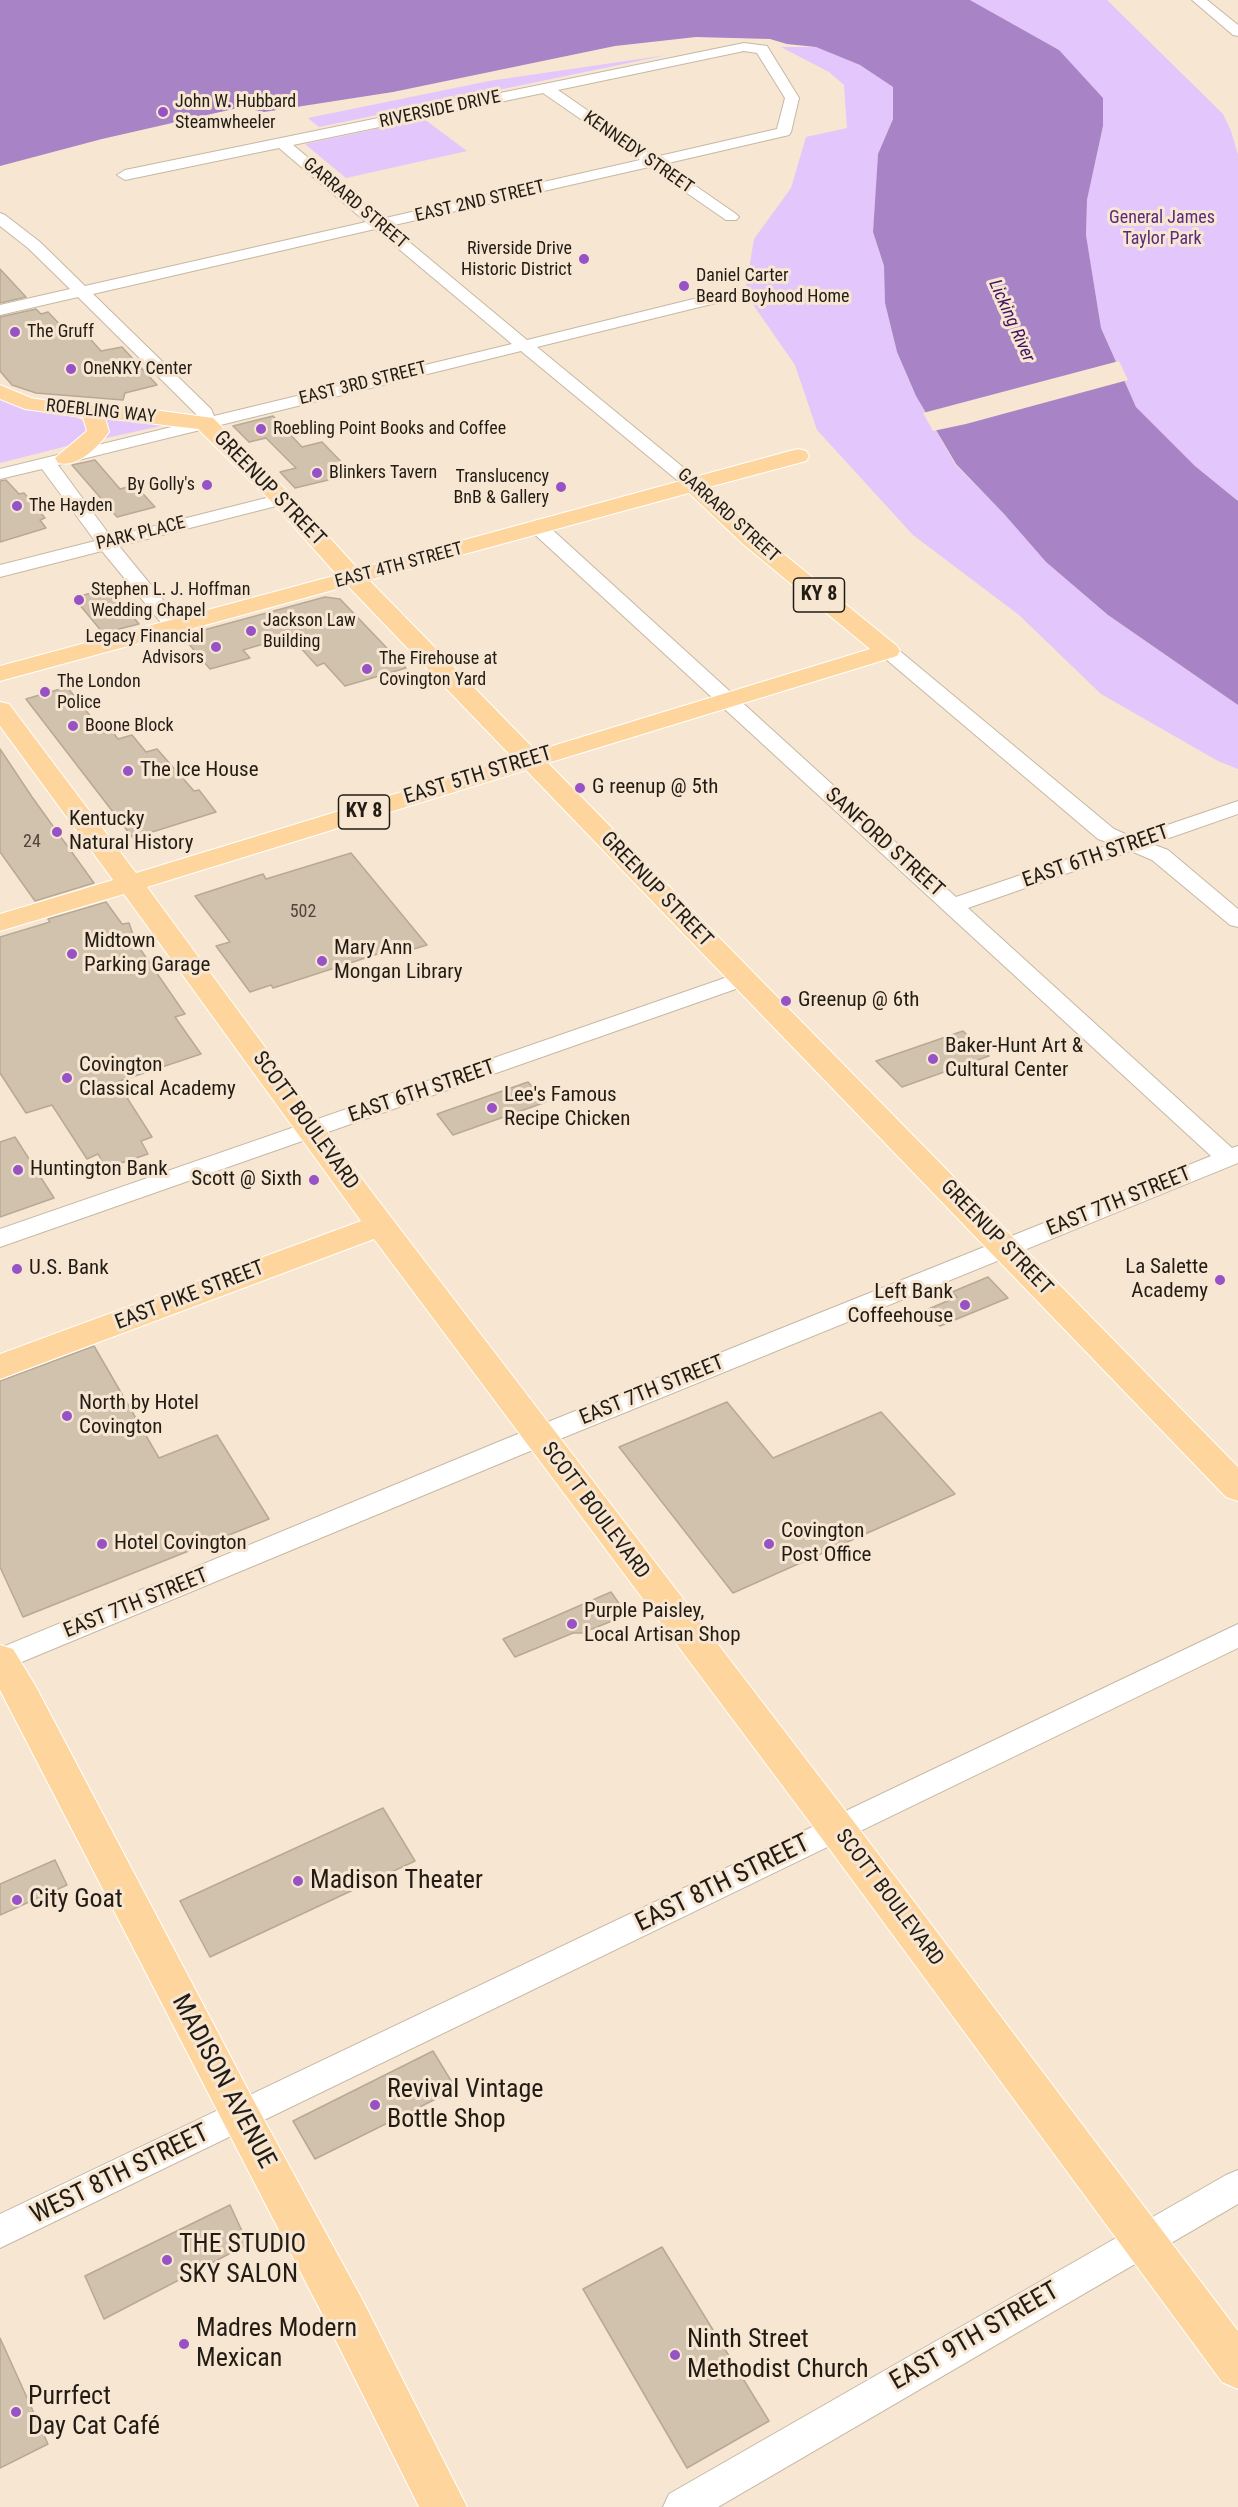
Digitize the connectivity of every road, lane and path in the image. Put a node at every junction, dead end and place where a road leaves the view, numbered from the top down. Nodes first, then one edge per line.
1 (1199, 0) edge
2 (1238, 32) edge
3 (546, 88) junction
4 (784, 132) joint
5 (282, 143) junction
6 (653, 164) junction
7 (125, 175) dead end
8 (731, 217) dead end
9 (0, 218) edge
10 (380, 225) junction
11 (79, 292) junction
12 (726, 296) dead end
13 (0, 310) edge
14 (523, 345) junction
15 (0, 391) edge
16 (90, 412) junction
17 (205, 423) junction
18 (798, 456) dead end
19 (56, 460) junction
20 (0, 474) edge
21 (695, 486) junction
22 (282, 499) junction
23 (539, 528) junction
24 (106, 543) junction
25 (0, 571) edge
26 (354, 578) junction
27 (175, 627) junction
28 (888, 651) junction
29 (0, 674) edge
30 (727, 700) junction
31 (0, 709) edge
32 (531, 760) junction
33 (1238, 807) edge
34 (1134, 844) junction
35 (131, 883) junction
36 (953, 906) junction
37 (1238, 920) edge
38 (0, 922) edge
39 (742, 980) junction
40 (311, 1131) junction
41 (1233, 1156) edge
42 (380, 1225) junction
43 (0, 1238) edge
44 (1005, 1248) junction
45 (0, 1367) edge
46 (539, 1437) junction
47 (1238, 1488) edge
48 (1238, 1635) edge
49 (0, 1660) edge
50 (837, 1829) junction
51 (240, 2116) junction
52 (1238, 2186) edge
53 (0, 2232) edge
54 (1144, 2239) junction
55 (1238, 2367) edge
56 (444, 2507) edge
57 (682, 2507) edge

1 - 2 street
3 - 4 street, RIVERSIDE DRIVE
3 - 5 street, RIVERSIDE DRIVE
3 - 6 street, KENNEDY STREET
4 - 6 street, EAST 2ND STREET
5 - 7 street, RIVERSIDE DRIVE
5 - 10 street, GARRARD STREET
6 - 8 street, KENNEDY STREET
6 - 10 street, EAST 2ND STREET
9 - 11 street, GREENUP STREET
10 - 11 street, EAST 2ND STREET
10 - 14 street, GARRARD STREET
11 - 13 street, EAST 2ND STREET
11 - 17 street, GREENUP STREET
12 - 14 street, EAST 3RD STREET
14 - 17 street, EAST 3RD STREET
14 - 21 street, GARRARD STREET
15 - 16 main road, ROEBLING WAY
16 - 17 main road, ROEBLING WAY
16 - 19 main road
17 - 19 street, EAST 3RD STREET
17 - 22 main road, GREENUP STREET
18 - 21 main road, EAST 4TH STREET
19 - 20 street, EAST 3RD STREET
19 - 24 street
21 - 23 main road, EAST 4TH STREET
21 - 28 main road, GARRARD STREET / KY 8
22 - 24 street, PARK PLACE
22 - 26 main road, GREENUP STREET
23 - 26 main road, EAST 4TH STREET
23 - 30 street, SANFORD STREET
24 - 25 street, PARK PLACE
24 - 27 street
26 - 27 main road, EAST 4TH STREET
26 - 32 main road, GREENUP STREET
27 - 29 main road, EAST 4TH STREET
28 - 30 main road, EAST 5TH STREET / KY 8
28 - 34 street, GARRARD STREET
30 - 32 main road, EAST 5TH STREET / KY 8
30 - 36 street, SANFORD STREET
31 - 35 main road, SCOTT BOULEVARD
32 - 35 main road, EAST 5TH STREET / KY 8
32 - 39 main road, GREENUP STREET
33 - 34 street, EAST 6TH STREET
34 - 36 street, EAST 6TH STREET
34 - 37 street, GARRARD STREET
35 - 38 main road, EAST 5TH STREET / KY 8
35 - 40 main road, SCOTT BOULEVARD
36 - 41 street, SANFORD STREET
39 - 40 street, EAST 6TH STREET
39 - 44 main road, GREENUP STREET
40 - 42 main road, SCOTT BOULEVARD
40 - 43 street, EAST 6TH STREET
41 - 44 street, EAST 7TH STREET
42 - 45 main road, EAST PIKE STREET
42 - 46 main road, SCOTT BOULEVARD
44 - 46 street, EAST 7TH STREET
44 - 47 main road, GREENUP STREET
46 - 49 street, EAST 7TH STREET
46 - 50 main road, SCOTT BOULEVARD
48 - 50 street, EAST 8TH STREET
49 - 51 main road, MADISON AVENUE
50 - 51 street, EAST 8TH STREET
50 - 54 main road, SCOTT BOULEVARD
51 - 53 street, WEST 8TH STREET
51 - 56 main road, MADISON AVENUE
52 - 54 street, EAST 9TH STREET
54 - 55 main road, SCOTT BOULEVARD
54 - 57 street, EAST 9TH STREET

